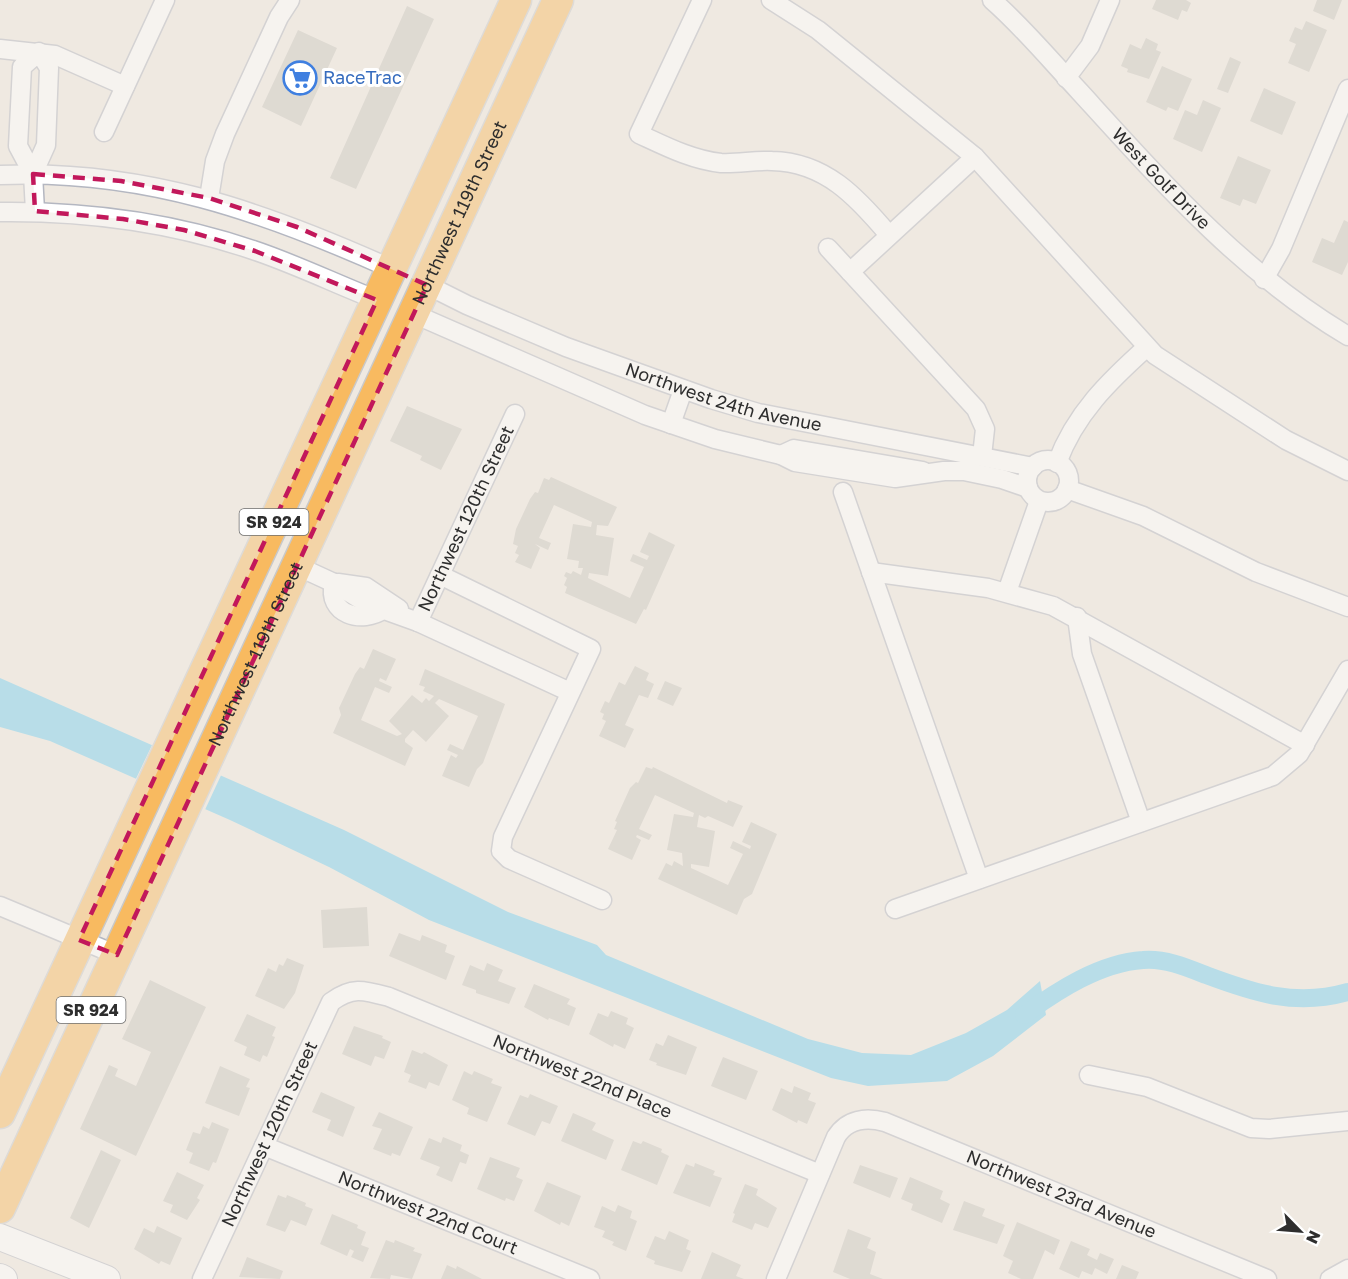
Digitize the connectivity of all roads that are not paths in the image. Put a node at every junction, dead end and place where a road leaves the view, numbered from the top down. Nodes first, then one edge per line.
1 (165, 0) edge
2 (290, 0) edge
3 (558, 0) edge
4 (702, 0) edge
5 (771, 0) edge
6 (992, 0) edge
7 (1110, 0) edge
8 (508, 4) edge
9 (0, 49) edge
10 (39, 52) junction
11 (1066, 78) junction
12 (21, 86) junction
13 (48, 86) junction
14 (125, 86) junction
15 (1348, 89) edge
16 (104, 132) dead end
17 (975, 157) junction
18 (33, 174) junction
19 (0, 175) edge
20 (209, 198) junction
21 (35, 211) junction
22 (0, 212) edge
23 (889, 235) junction
24 (828, 248) dead end
25 (392, 268) junction
26 (850, 272) junction
27 (1264, 279) junction
28 (427, 285) junction
29 (377, 300) junction
30 (414, 314) junction
31 (1348, 336) edge
32 (1147, 348) junction
33 (683, 390) junction
34 (515, 414) dead end
35 (671, 424) junction
36 (895, 439) junction
37 (781, 455) junction
38 (982, 456) junction
39 (1057, 462) junction
40 (890, 464) junction
41 (1033, 467) junction
42 (1348, 471) edge
43 (929, 472) junction
44 (1067, 489) junction
45 (843, 492) dead end
46 (1033, 495) junction
47 (297, 566) junction
48 (871, 572) junction
49 (440, 575) junction
50 (334, 583) junction
51 (1007, 592) junction
52 (1348, 607) edge
53 (1077, 617) junction
54 (418, 622) junction
55 (1348, 669) edge
56 (570, 692) junction
57 (1305, 745) junction
58 (1141, 822) junction
59 (979, 879) junction
60 (602, 900) dead end
61 (0, 906) edge
62 (895, 909) dead end
63 (79, 940) junction
64 (117, 955) junction
65 (344, 992) joint
66 (1089, 1075) dead end
67 (0, 1113) edge
68 (1348, 1121) edge
69 (264, 1146) junction
70 (820, 1174) junction
71 (0, 1208) edge
72 (0, 1237) edge
73 (1348, 1269) edge
74 (0, 1277) edge
75 (4, 1279) edge
76 (107, 1279) edge
77 (202, 1279) edge
78 (590, 1279) edge
79 (776, 1279) edge
80 (1267, 1279) edge
81 (1330, 1279) edge

1 - 14 street
2 - 20 street
3 - 28 highway, Northwest 119th Street / SR 924
4 - 23 street
5 - 17 street
6 - 11 street, West Golf Drive
7 - 11 street
8 - 25 highway, SR 924
9 - 10 street
10 - 12 street
10 - 13 street
10 - 14 street
11 - 27 street, West Golf Drive
12 - 13 street
12 - 18 street
13 - 18 street
14 - 16 street
15 - 27 street
17 - 23 street
17 - 32 street
18 - 19 street
18 - 20 street
18 - 21 street
20 - 25 street
21 - 22 street
21 - 29 street
23 - 26 street
24 - 26 street
25 - 28 highway
25 - 29 highway, SR 924
26 - 38 street
27 - 31 street, West Golf Drive
28 - 30 highway, Northwest 119th Street / SR 924
28 - 33 street, Northwest 24th Avenue
29 - 30 highway
29 - 63 highway, SR 924
30 - 35 street, Northwest 24th Avenue
30 - 47 highway, Northwest 119th Street / SR 924
32 - 39 street
32 - 42 street
33 - 35 street
33 - 36 street, Northwest 24th Avenue
34 - 49 street, Northwest 120th Street
35 - 37 street, Northwest 24th Avenue
36 - 38 street, Northwest 24th Avenue
36 - 40 street
37 - 40 street, Northwest 24th Avenue
37 - 43 street, Northwest 24th Avenue
38 - 41 street, Northwest 24th Avenue
39 - 41 street
39 - 44 street
40 - 43 street, Northwest 24th Avenue
41 - 46 street
43 - 46 street, Northwest 24th Avenue
44 - 46 street
44 - 52 street
45 - 48 street
46 - 51 street
47 - 50 street
47 - 64 highway, Northwest 119th Street / SR 924
48 - 51 street
48 - 59 street
49 - 54 street, Northwest 120th Street
49 - 56 street
50 - 54 street
50 - 54 street
51 - 53 street
53 - 57 street
53 - 58 street
54 - 56 street
55 - 57 street
56 - 60 street
57 - 58 street
58 - 59 street
59 - 62 street
61 - 63 street
63 - 64 street
63 - 67 highway, SR 924
64 - 71 highway, Northwest 119th Street / SR 924
65 - 69 street, Northwest 120th Street
65 - 70 street, Northwest 22nd Place
66 - 68 street
69 - 77 street, Northwest 120th Street
69 - 78 street, Northwest 22nd Court
70 - 79 street
70 - 80 street, Northwest 23rd Avenue
72 - 76 main road
73 - 81 street
74 - 75 main road

